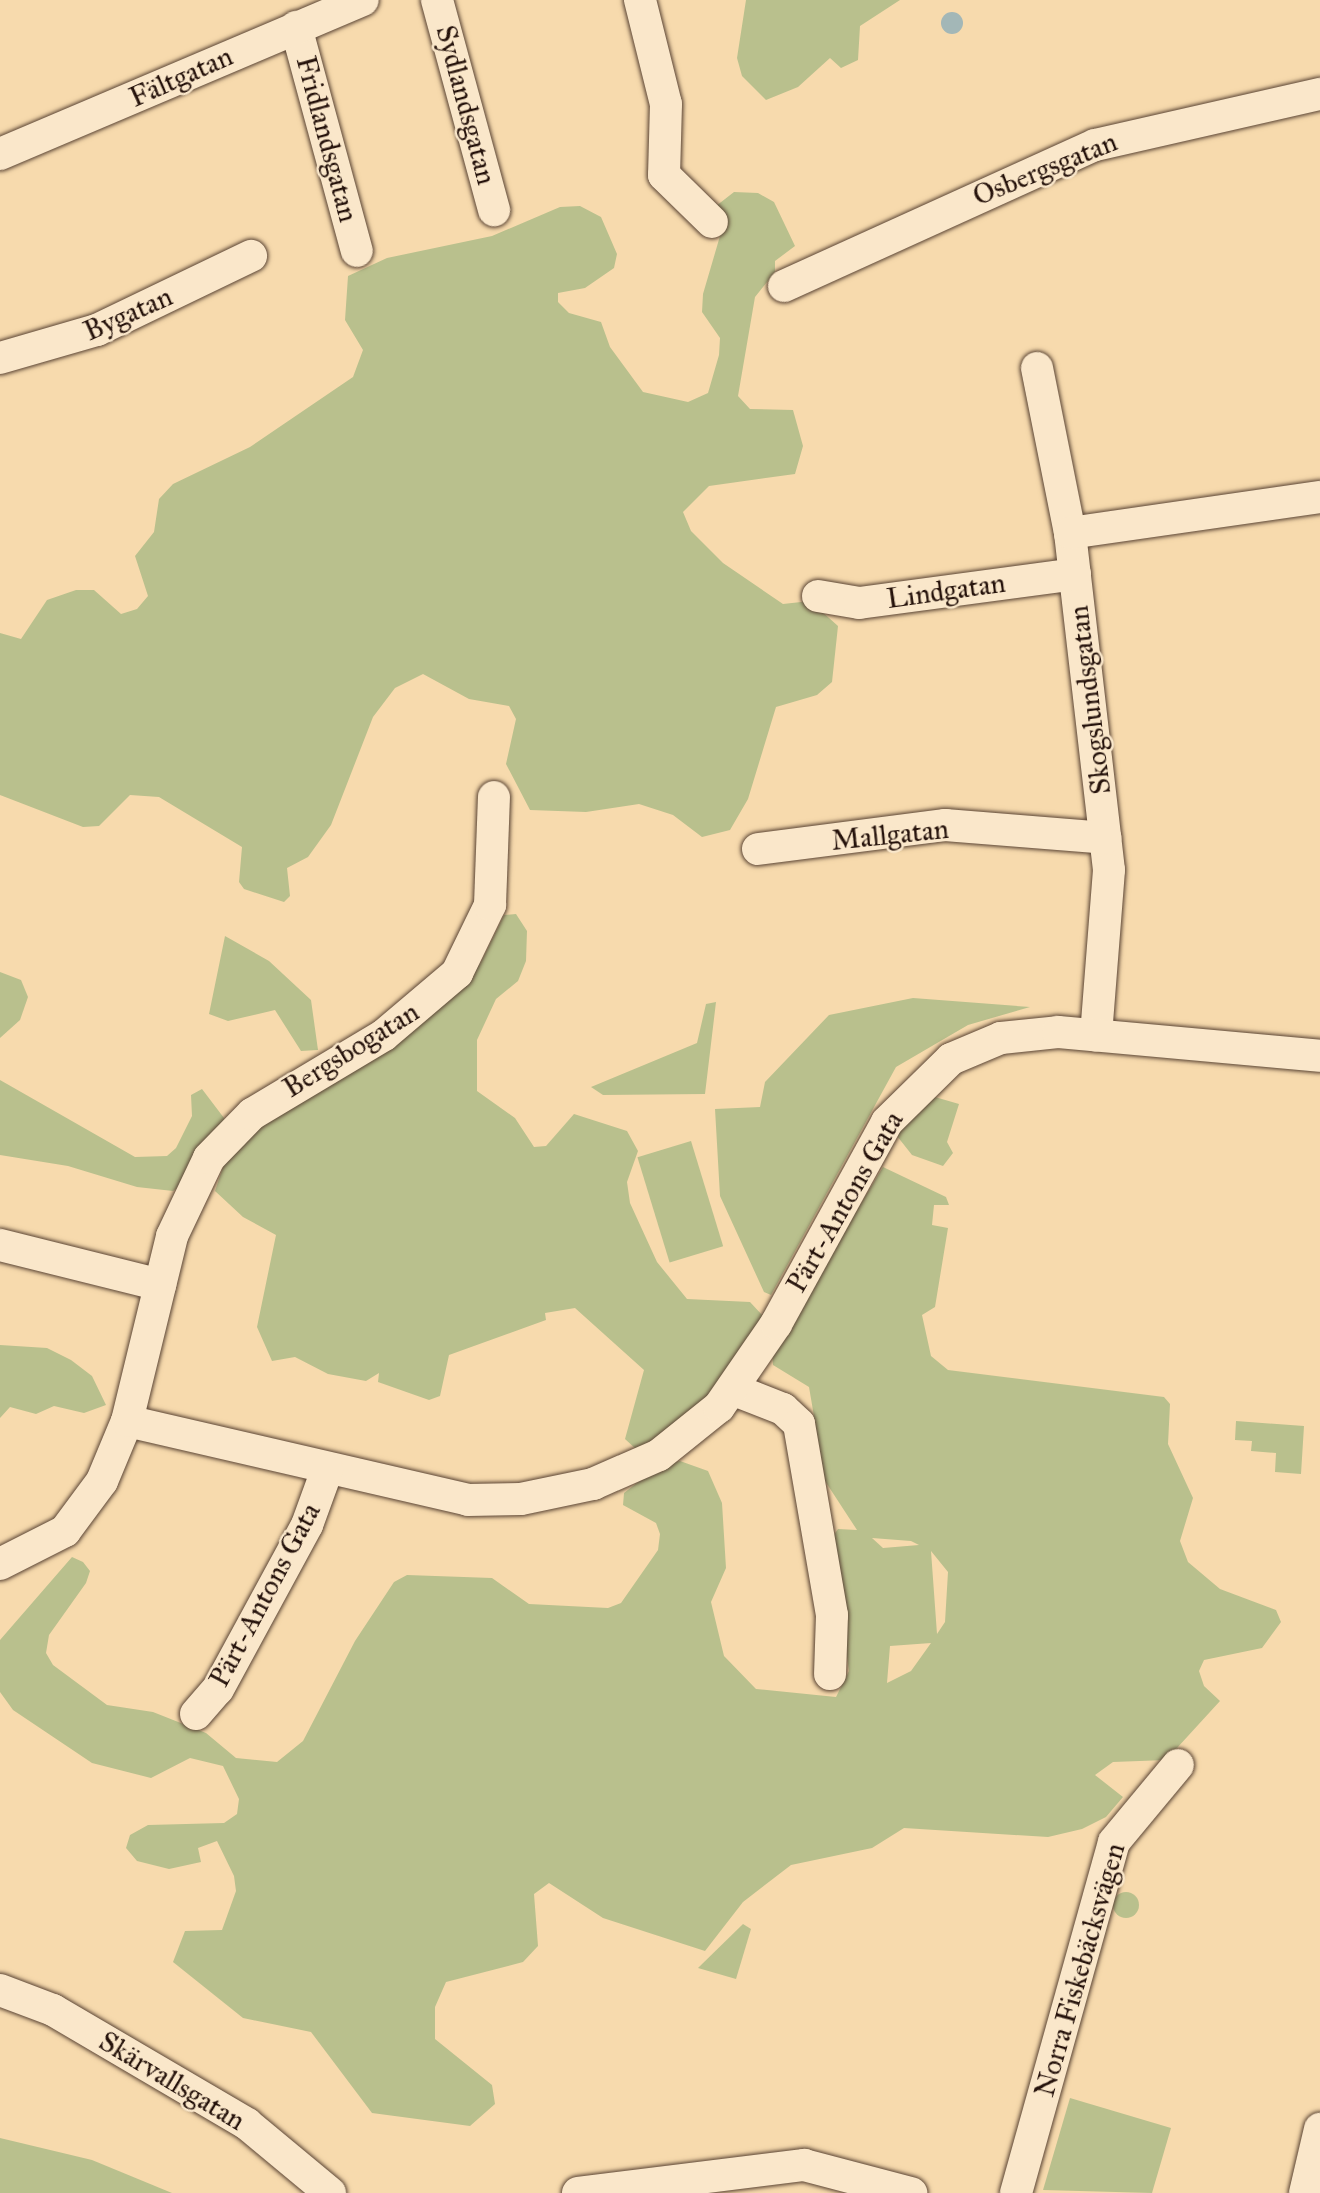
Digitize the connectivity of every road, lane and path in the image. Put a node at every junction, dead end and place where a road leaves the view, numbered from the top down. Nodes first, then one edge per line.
1 (363, 0) edge
2 (437, 0) edge
3 (640, 0) edge
4 (296, 27) junction
5 (1320, 94) edge
6 (0, 154) edge
7 (494, 211) dead end
8 (712, 222) dead end
9 (357, 251) dead end
10 (251, 256) dead end
11 (784, 286) dead end
12 (0, 358) edge
13 (1037, 368) dead end
14 (1320, 498) edge
15 (1070, 533) junction
16 (1075, 573) junction
17 (818, 596) dead end
18 (494, 797) dead end
19 (1105, 838) junction
20 (758, 849) dead end
21 (1096, 1035) junction
22 (1320, 1056) edge
23 (0, 1245) edge
24 (160, 1284) junction
25 (732, 1389) junction
26 (127, 1421) junction
27 (327, 1470) junction
28 (0, 1564) edge
29 (830, 1674) dead end
30 (196, 1714) dead end
31 (1178, 1765) dead end
32 (0, 1990) edge
33 (1320, 2129) edge
34 (330, 2193) edge
35 (578, 2193) edge
36 (911, 2193) edge
37 (1016, 2193) edge
38 (1305, 2193) edge

1 - 4 street, Fältgatan
2 - 7 street, Sydlandsgatan
3 - 8 street
4 - 6 street, Fältgatan
4 - 9 street, Fridlandsgatan
5 - 11 street, Osbergsgatan
10 - 12 street, Bygatan
13 - 15 street, Skogslundsgatan
14 - 15 street
15 - 16 street, Skogslundsgatan
16 - 17 street, Lindgatan
16 - 19 street, Skogslundsgatan
18 - 24 street, Bergsbogatan
19 - 20 street, Mallgatan
19 - 21 street, Skogslundsgatan
21 - 22 street, Pärt-Antons Gata
21 - 25 street, Pärt-Antons Gata
23 - 24 street
24 - 26 street, Bergsbogatan
25 - 27 street, Pärt-Antons Gata
25 - 29 street
26 - 27 street, Pärt-Antons Gata
26 - 28 street, Bergsbogatan
27 - 30 street, Pärt-Antons Gata
31 - 37 street, Norra Fiskebäcksvägen
32 - 34 street, Skärvallsgatan
33 - 38 street
35 - 36 street

